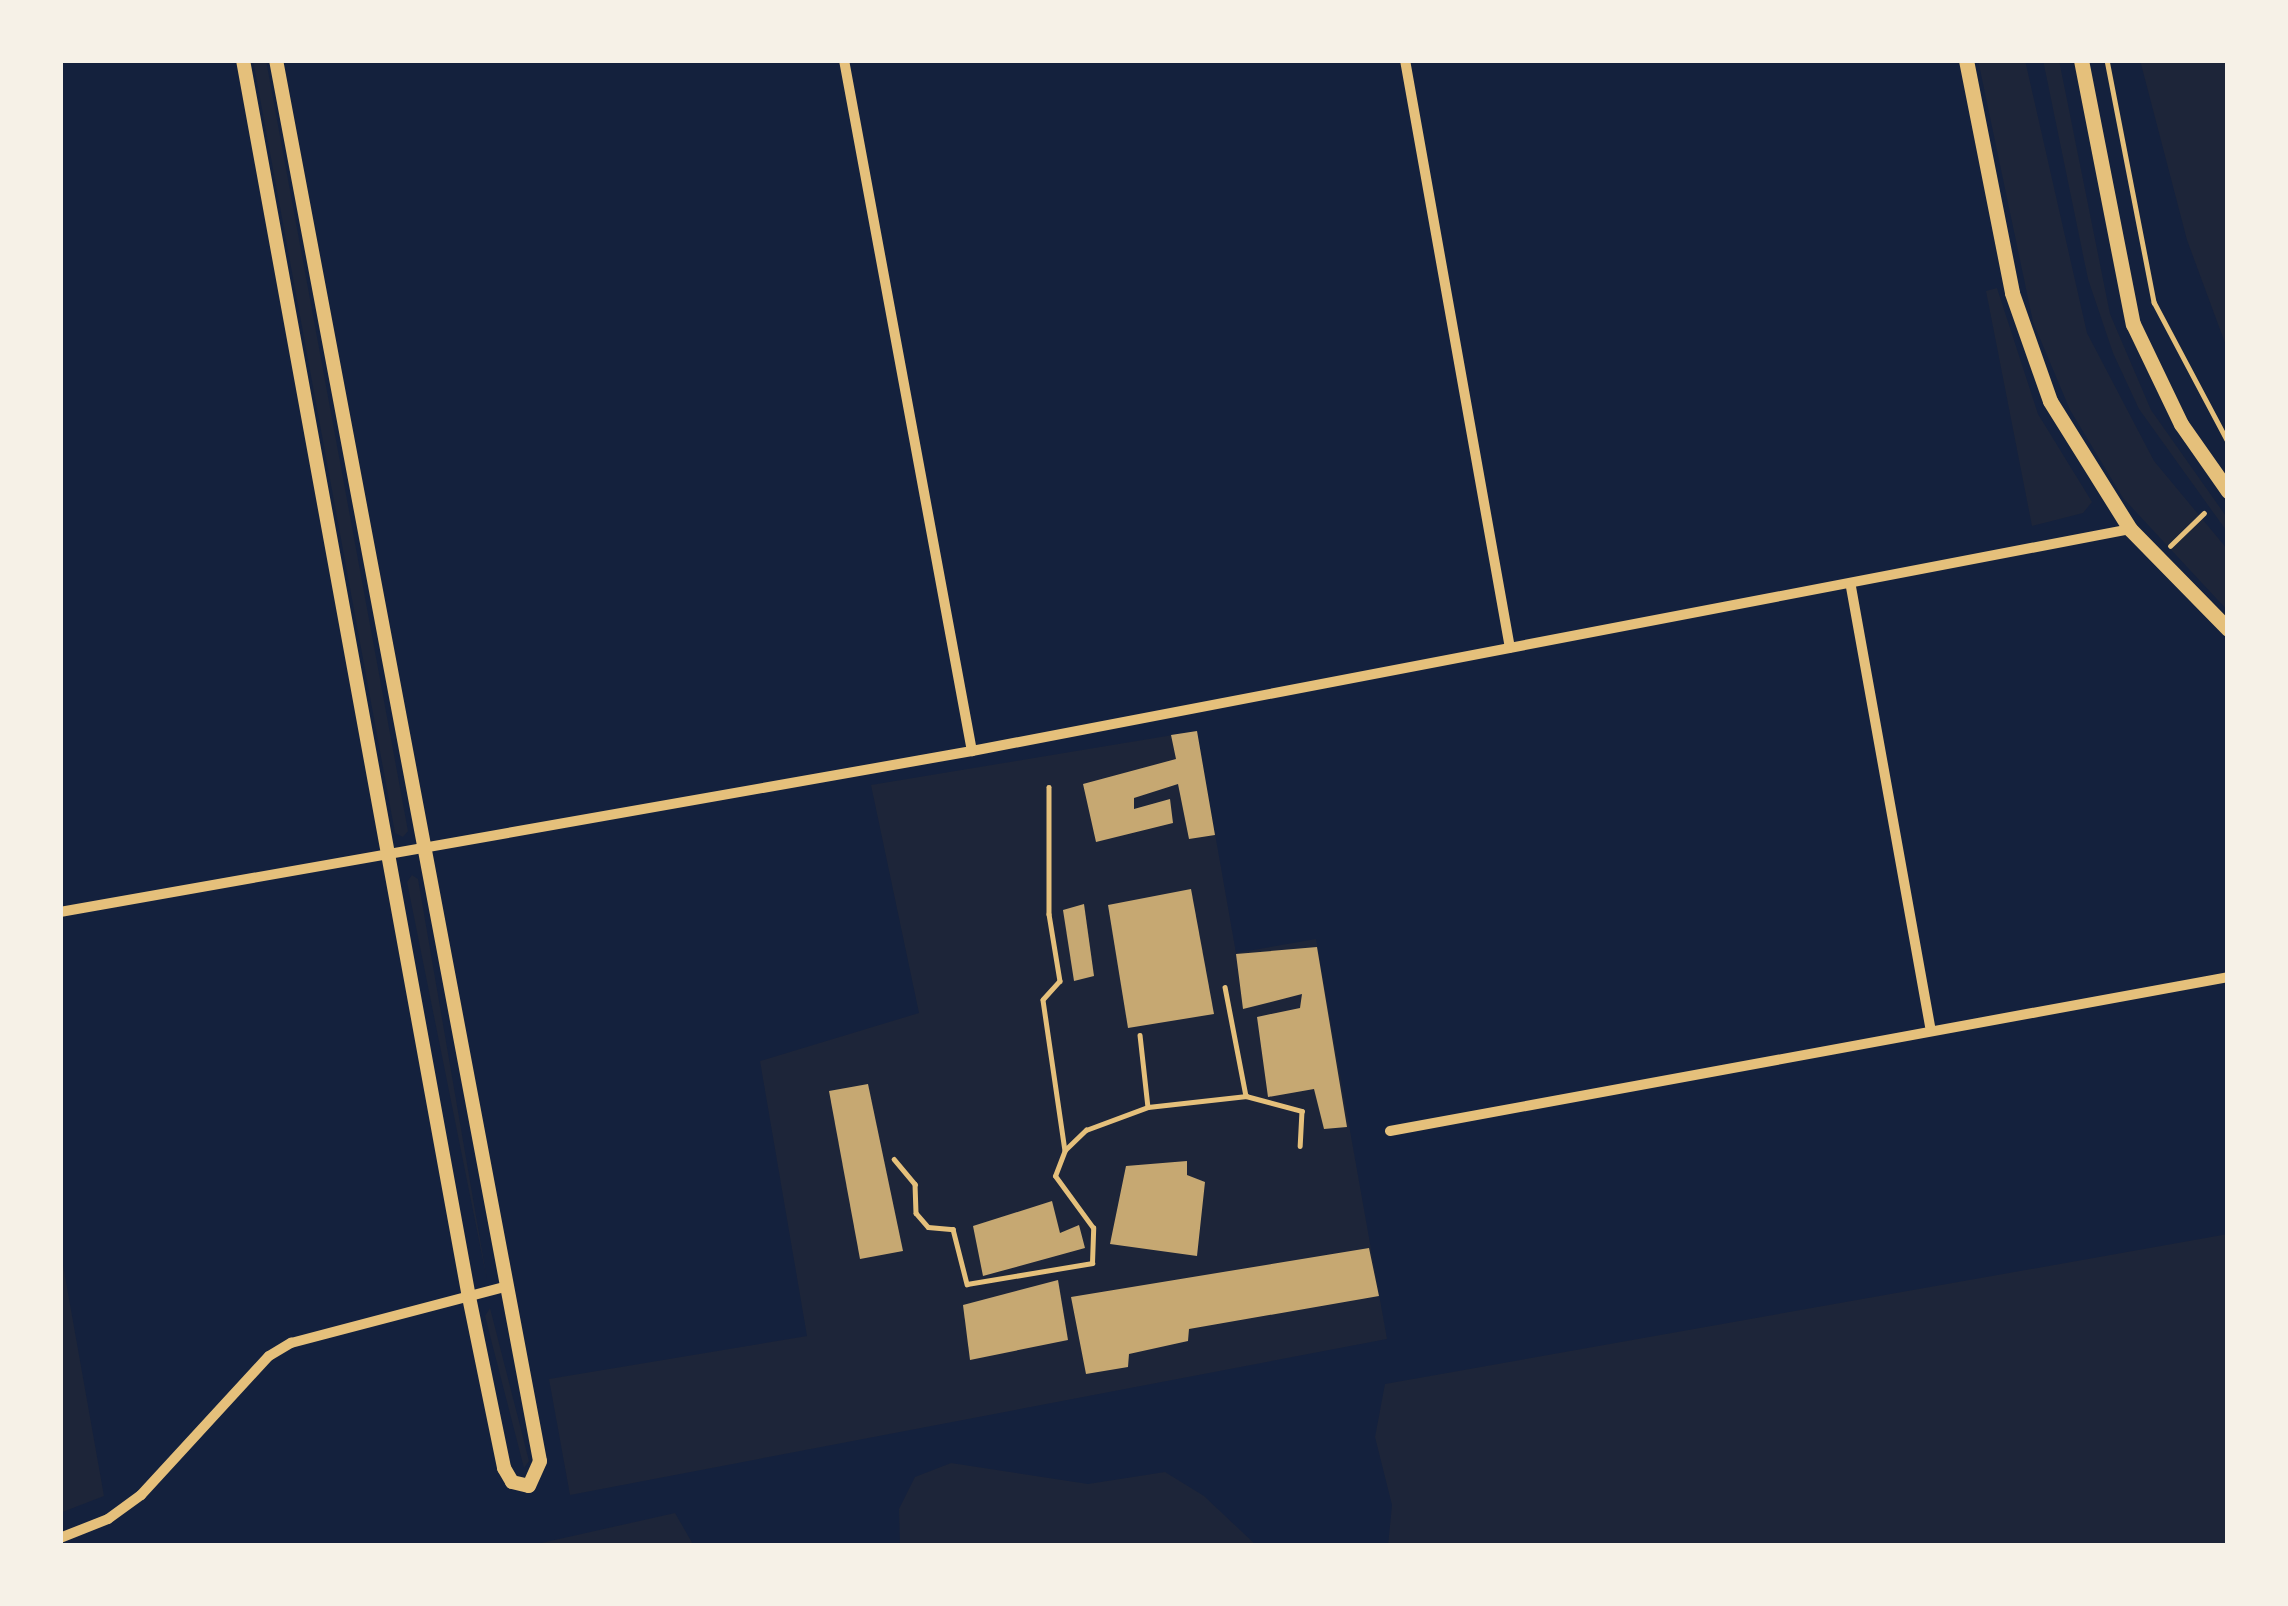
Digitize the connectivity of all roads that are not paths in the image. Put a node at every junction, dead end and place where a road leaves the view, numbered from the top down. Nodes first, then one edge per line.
1 (243, 60) edge
2 (276, 60) edge
3 (844, 60) edge
4 (1405, 60) edge
5 (1966, 60) edge
6 (2081, 60) edge
7 (2228, 491) edge
8 (2130, 529) junction
9 (1850, 587) junction
10 (2228, 629) edge
11 (1510, 648) junction
12 (971, 751) junction
13 (422, 849) junction
14 (388, 856) junction
15 (60, 912) edge
16 (2228, 977) edge
17 (1930, 1027) junction
18 (1390, 1132) dead end
19 (504, 1287) junction
20 (469, 1298) junction
21 (60, 1538) edge

1 - 14 street
2 - 13 street
3 - 12 street
4 - 11 street
5 - 8 main road
6 - 7 main road
8 - 9 street
8 - 10 main road
9 - 11 street
9 - 17 street
11 - 12 street
12 - 13 street
13 - 14 street
13 - 19 street
14 - 15 street
14 - 20 street
16 - 17 street
17 - 18 street
19 - 20 street
19 - 20 street
20 - 21 street

